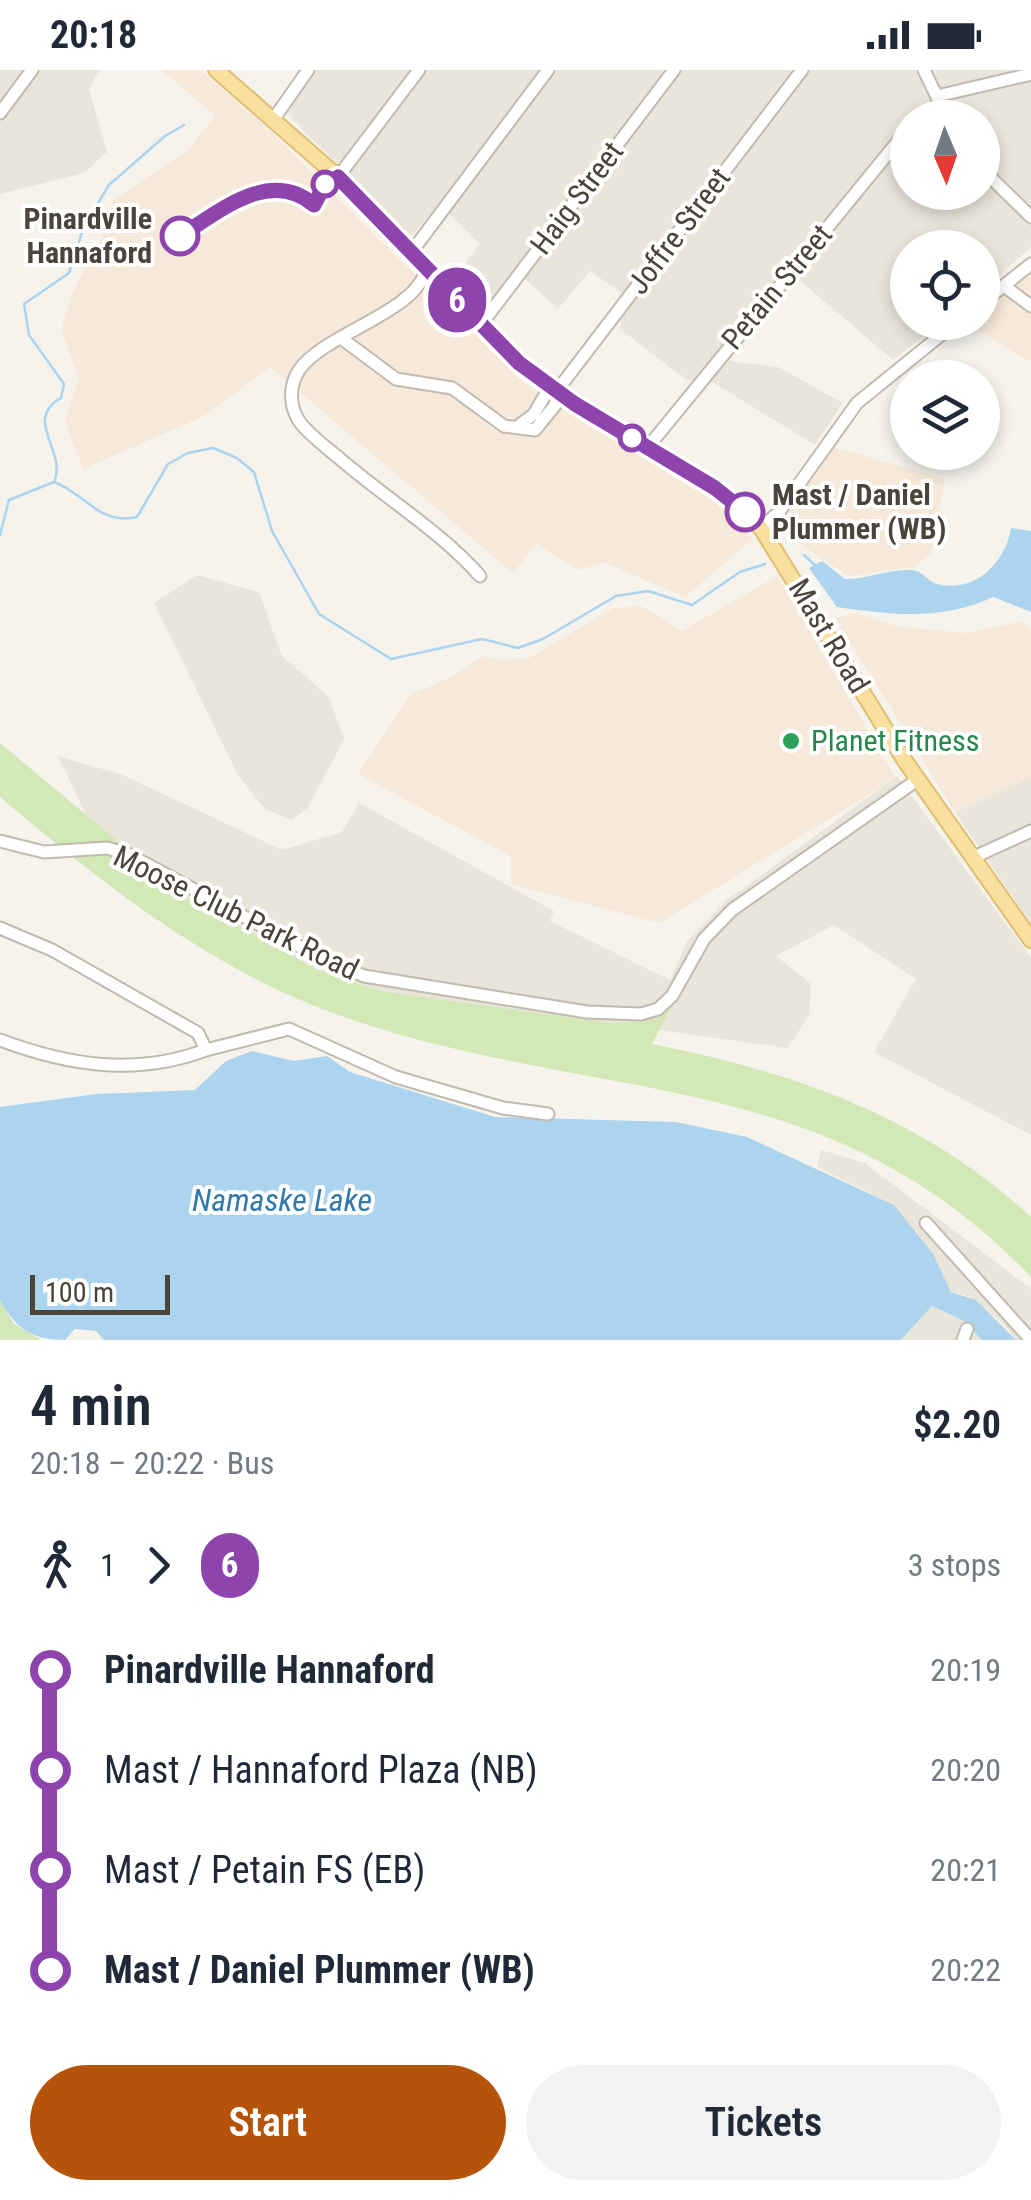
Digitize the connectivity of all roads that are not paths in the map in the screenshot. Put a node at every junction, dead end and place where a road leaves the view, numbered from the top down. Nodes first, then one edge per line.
1 (32, 70) edge
2 (216, 70) edge
3 (308, 70) edge
4 (419, 70) edge
5 (548, 70) edge
6 (674, 70) edge
7 (802, 70) edge
8 (924, 70) edge
9 (1031, 74) edge
10 (937, 96) junction
11 (939, 100) edge
12 (0, 113) edge
13 (273, 120) junction
14 (890, 151) edge
15 (338, 177) junction
16 (1000, 187) edge
17 (1031, 217) edge
18 (413, 250) junction
19 (1031, 264) edge
20 (428, 266) junction
21 (1004, 286) junction
22 (1000, 289) edge
23 (1031, 306) edge
24 (480, 326) junction
25 (341, 338) junction
26 (935, 340) edge
27 (556, 392) junction
28 (516, 428) junction
29 (648, 448) junction
30 (761, 528) junction
31 (480, 576) dead end
32 (918, 780) junction
33 (1031, 830) edge
34 (0, 842) edge
35 (972, 858) junction
36 (0, 928) edge
37 (1031, 940) edge
38 (0, 1040) edge
39 (206, 1050) junction
40 (548, 1114) dead end
41 (926, 1223) dead end
42 (1031, 1340) edge

1 - 12 street
2 - 13 main road, Mast Road
3 - 13 street
4 - 15 street
5 - 18 street
6 - 24 street, Haig Street
7 - 27 street, Joffre Street
8 - 10 street
9 - 10 street
10 - 11 street
13 - 15 main road, Mast Road
14 - 29 street, Petain Street
15 - 18 main road, Mast Road
16 - 17 street
18 - 20 main road, Mast Road
19 - 21 street
20 - 24 main road, Mast Road
20 - 25 street
21 - 22 street
21 - 23 street
24 - 27 main road, Mast Road
25 - 28 street
25 - 31 street
26 - 30 street
27 - 28 street
27 - 28 street
27 - 29 main road, Mast Road
29 - 30 main road, Mast Road
30 - 32 main road, Mast Road
32 - 34 street, Moose Club Park Road
32 - 35 main road, Mast Road
33 - 35 street
35 - 37 main road, Mast Road
36 - 39 street
38 - 39 street
39 - 40 street
41 - 42 street

